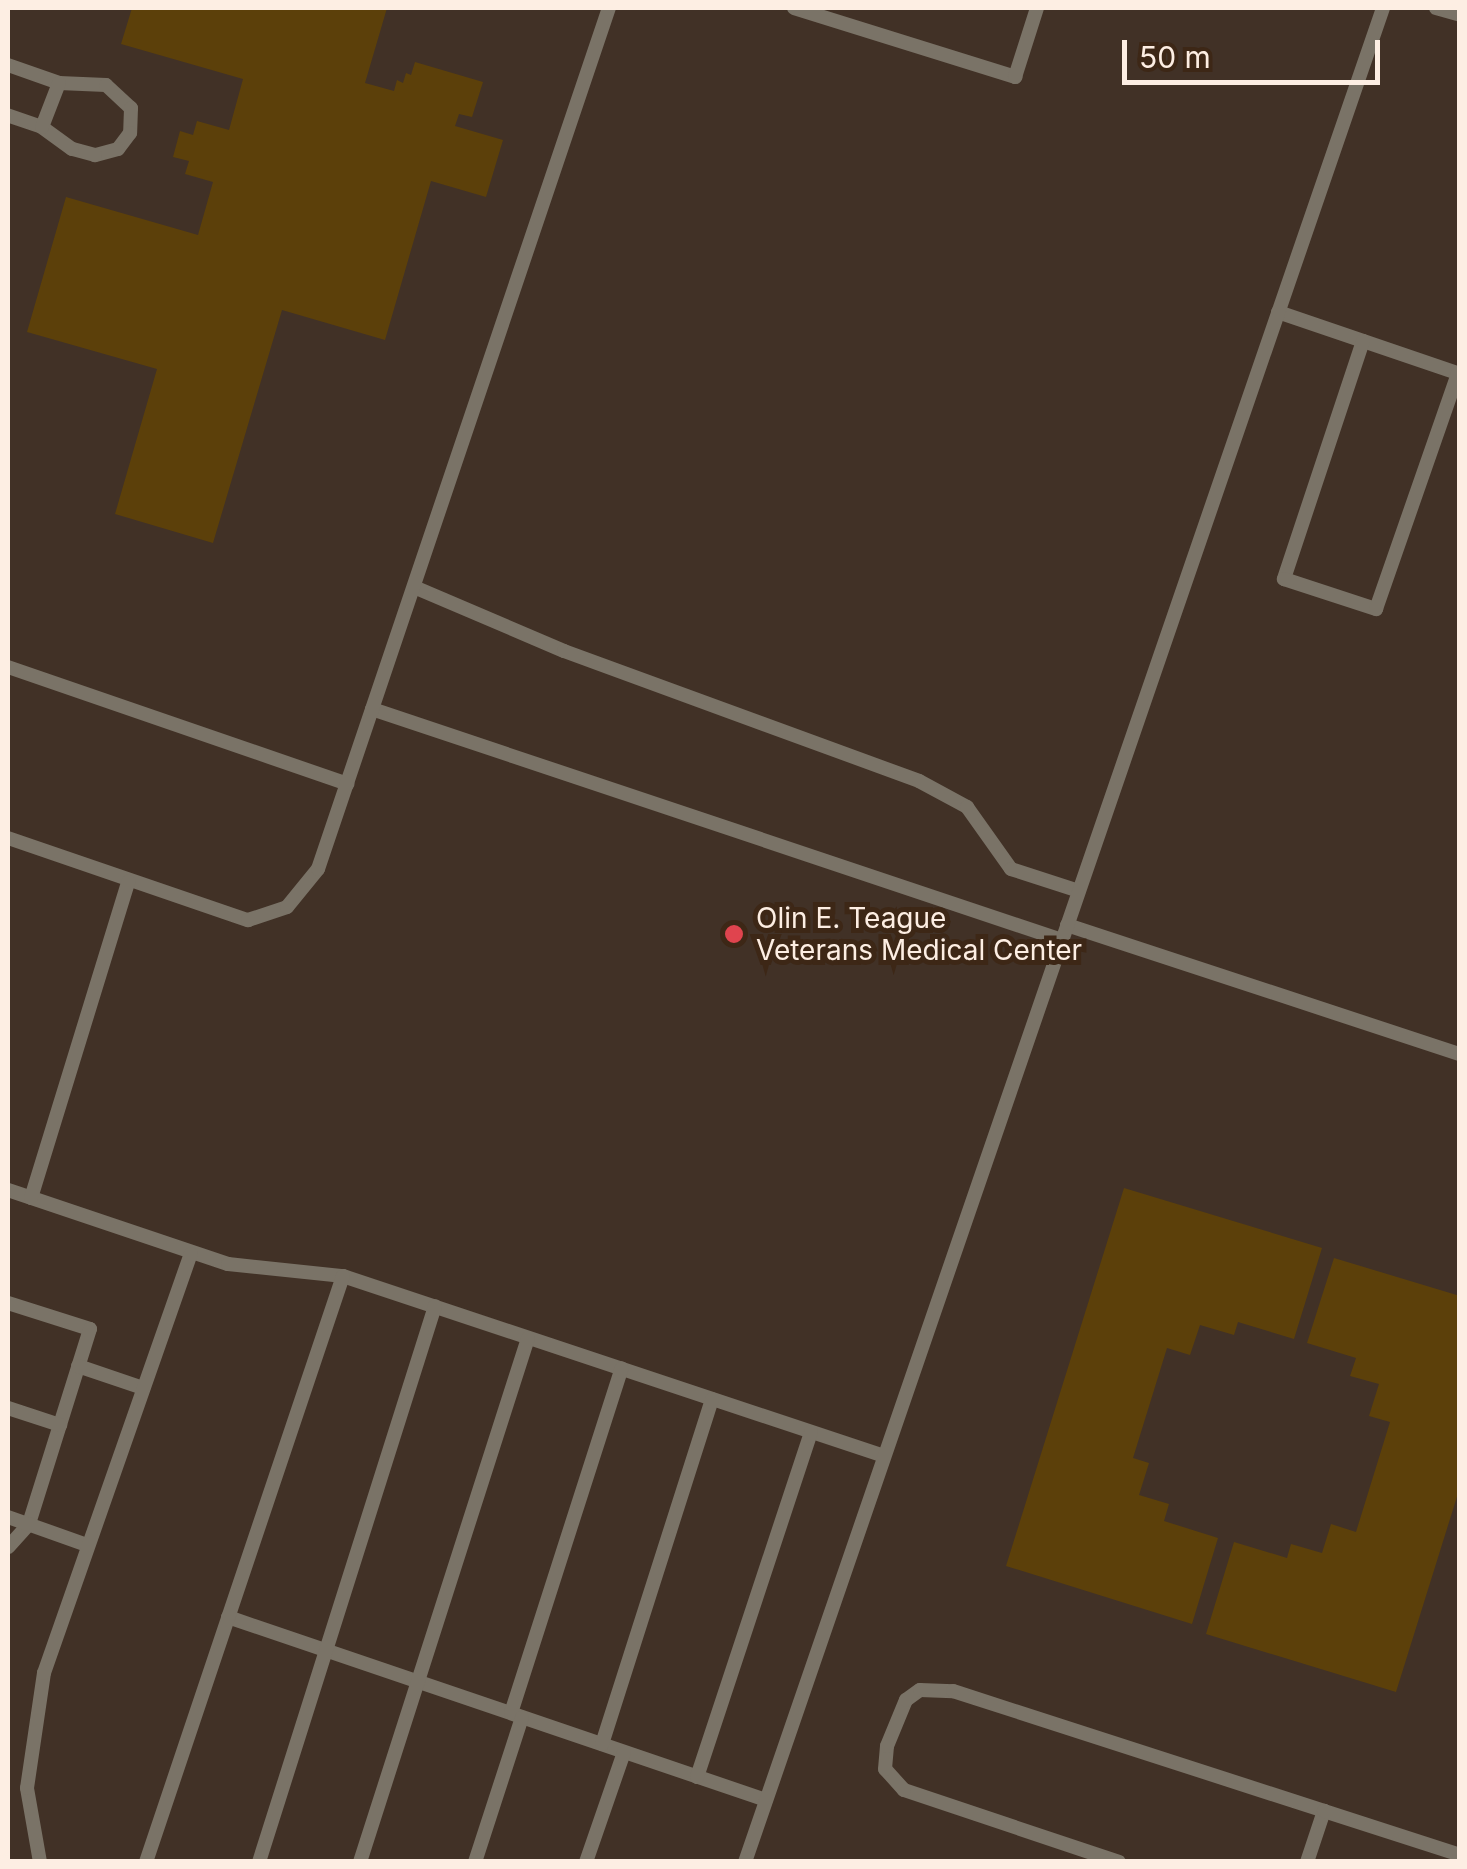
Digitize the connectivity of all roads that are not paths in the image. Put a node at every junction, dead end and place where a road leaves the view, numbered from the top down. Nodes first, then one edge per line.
1 (609, 8) edge
2 (794, 8) edge
3 (1038, 8) edge
4 (1383, 8) edge
5 (1436, 8) edge
6 (1460, 16) edge
7 (8, 65) edge
8 (59, 83) junction
9 (8, 115) edge
10 (42, 127) junction
11 (1278, 312) junction
12 (1363, 342) junction
13 (1458, 374) edge
14 (414, 587) junction
15 (8, 667) edge
16 (372, 709) junction
17 (347, 784) junction
18 (8, 838) edge
19 (128, 882) junction
20 (1079, 891) junction
21 (1067, 925) junction
22 (1062, 940) junction
23 (1460, 1054) edge
24 (8, 1190) edge
25 (32, 1198) junction
26 (191, 1254) junction
27 (343, 1276) junction
28 (8, 1302) edge
29 (435, 1306) junction
30 (528, 1338) junction
31 (78, 1366) junction
32 (622, 1368) junction
33 (143, 1388) junction
34 (712, 1398) junction
35 (8, 1408) edge
36 (60, 1425) junction
37 (811, 1432) junction
38 (884, 1456) junction
39 (8, 1517) edge
40 (29, 1524) junction
41 (87, 1545) junction
42 (8, 1547) edge
43 (228, 1618) junction
44 (326, 1650) junction
45 (418, 1682) junction
46 (516, 1715) junction
47 (602, 1744) junction
48 (624, 1752) junction
49 (696, 1777) junction
50 (766, 1800) junction
51 (1324, 1812) junction
52 (1460, 1855) edge
53 (40, 1862) edge
54 (146, 1862) edge
55 (259, 1862) edge
56 (360, 1862) edge
57 (475, 1862) edge
58 (586, 1862) edge
59 (745, 1862) edge
60 (1119, 1862) edge
61 (1306, 1862) edge

1 - 14 lane
2 - 3 lane
4 - 11 lane
5 - 6 lane
7 - 8 lane
8 - 10 lane
8 - 10 lane
9 - 10 lane
11 - 12 lane
11 - 20 lane
12 - 13 lane
12 - 13 lane
14 - 16 lane
14 - 20 lane
15 - 17 lane
16 - 17 lane
16 - 22 lane
17 - 19 lane
18 - 19 lane
19 - 25 lane
20 - 21 lane
21 - 22 lane
21 - 23 lane
22 - 38 lane
24 - 25 lane
25 - 26 lane
26 - 27 lane
26 - 33 lane
27 - 29 lane
27 - 43 lane
28 - 31 lane
29 - 30 lane
29 - 44 lane
30 - 32 lane
30 - 45 lane
31 - 33 lane
31 - 36 lane
32 - 34 lane
32 - 46 lane
33 - 41 lane
34 - 37 lane
34 - 47 lane
35 - 36 lane
36 - 40 lane
37 - 38 lane
37 - 49 lane
38 - 50 lane
39 - 40 lane
40 - 41 lane
40 - 42 lane
41 - 53 lane
43 - 44 lane
43 - 54 lane
44 - 45 lane
44 - 55 lane
45 - 46 lane
45 - 56 lane
46 - 47 lane
46 - 57 lane
47 - 48 lane
48 - 49 lane
48 - 58 lane
49 - 50 lane
50 - 59 lane
51 - 52 lane
51 - 60 lane
51 - 61 lane

